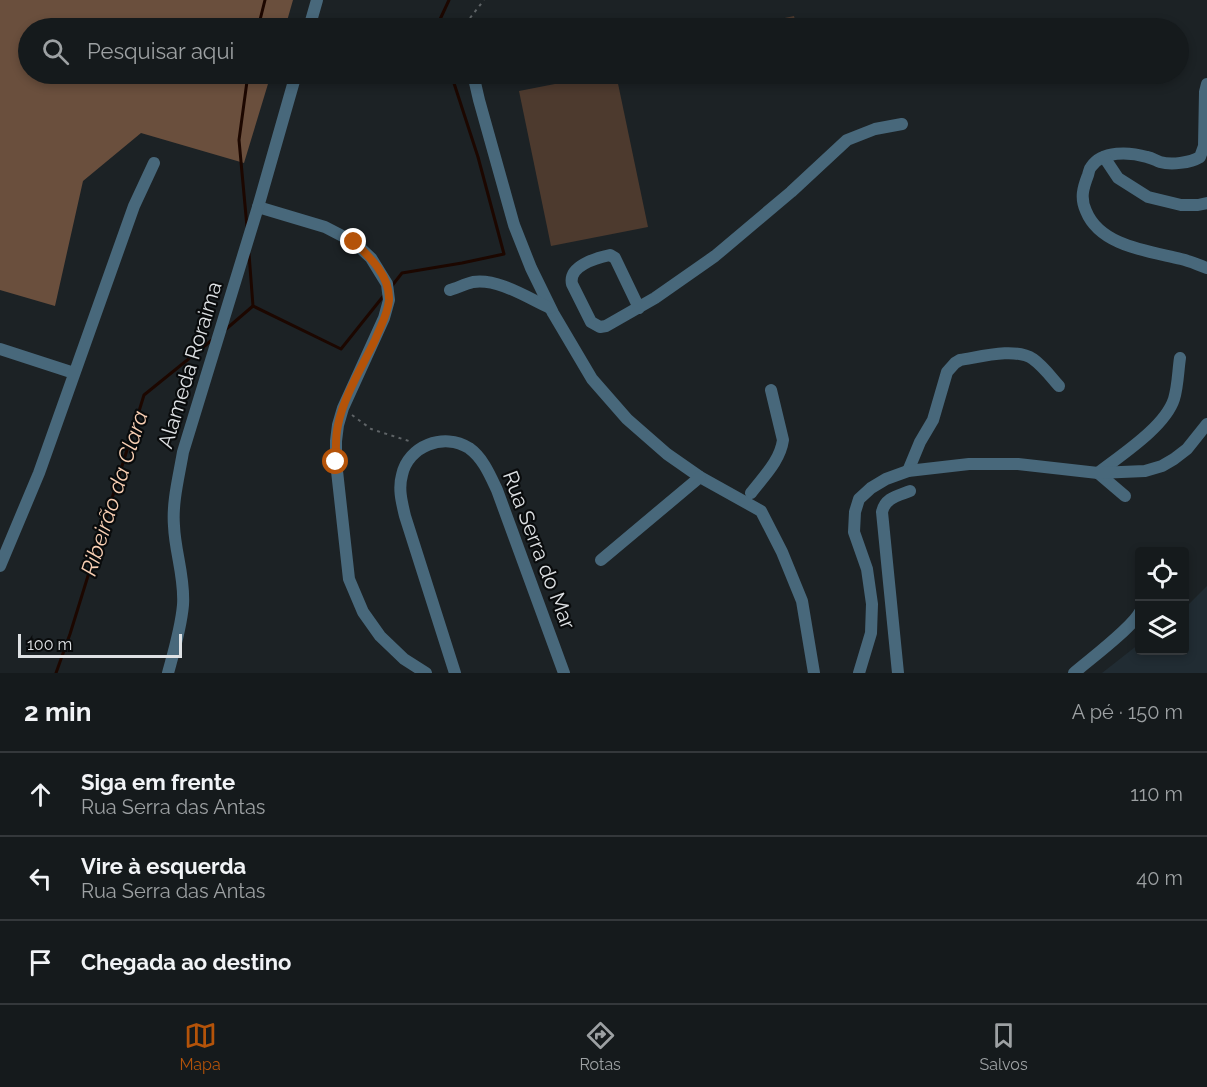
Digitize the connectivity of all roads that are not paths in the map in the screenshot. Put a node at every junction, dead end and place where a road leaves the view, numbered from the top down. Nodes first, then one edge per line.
1 (317, 0) edge
2 (312, 18) edge
3 (293, 84) edge
4 (475, 84) edge
5 (1207, 84) edge
6 (902, 124) dead end
7 (1104, 157) junction
8 (154, 163) dead end
9 (1207, 203) edge
10 (258, 207) junction
11 (1207, 268) edge
12 (450, 290) dead end
13 (550, 308) junction
14 (639, 308) junction
15 (0, 349) edge
16 (1180, 358) dead end
17 (74, 373) junction
18 (1059, 386) dead end
19 (771, 390) dead end
20 (1207, 424) edge
21 (908, 471) junction
22 (1098, 473) junction
23 (700, 477) junction
24 (910, 491) dead end
25 (751, 493) dead end
26 (1125, 496) dead end
27 (601, 560) dead end
28 (0, 566) edge
29 (1135, 620) edge
30 (168, 673) edge
31 (426, 673) edge
32 (455, 673) edge
33 (564, 673) edge
34 (814, 673) edge
35 (859, 673) edge
36 (898, 673) edge
37 (1074, 673) edge

1 - 2 street
3 - 10 street, Alameda Roraima
4 - 13 street
5 - 7 street
6 - 14 street
7 - 9 street
7 - 11 street
8 - 17 street
10 - 30 street, Alameda Roraima
10 - 31 street
12 - 13 street
13 - 23 street
14 - 14 street
15 - 17 street
16 - 22 street
17 - 28 street
18 - 21 street
19 - 25 street
20 - 22 street
21 - 22 street
21 - 35 street
22 - 26 street
23 - 27 street
23 - 34 street
24 - 36 street
29 - 37 street
32 - 33 street, Rua Serra do Mar

